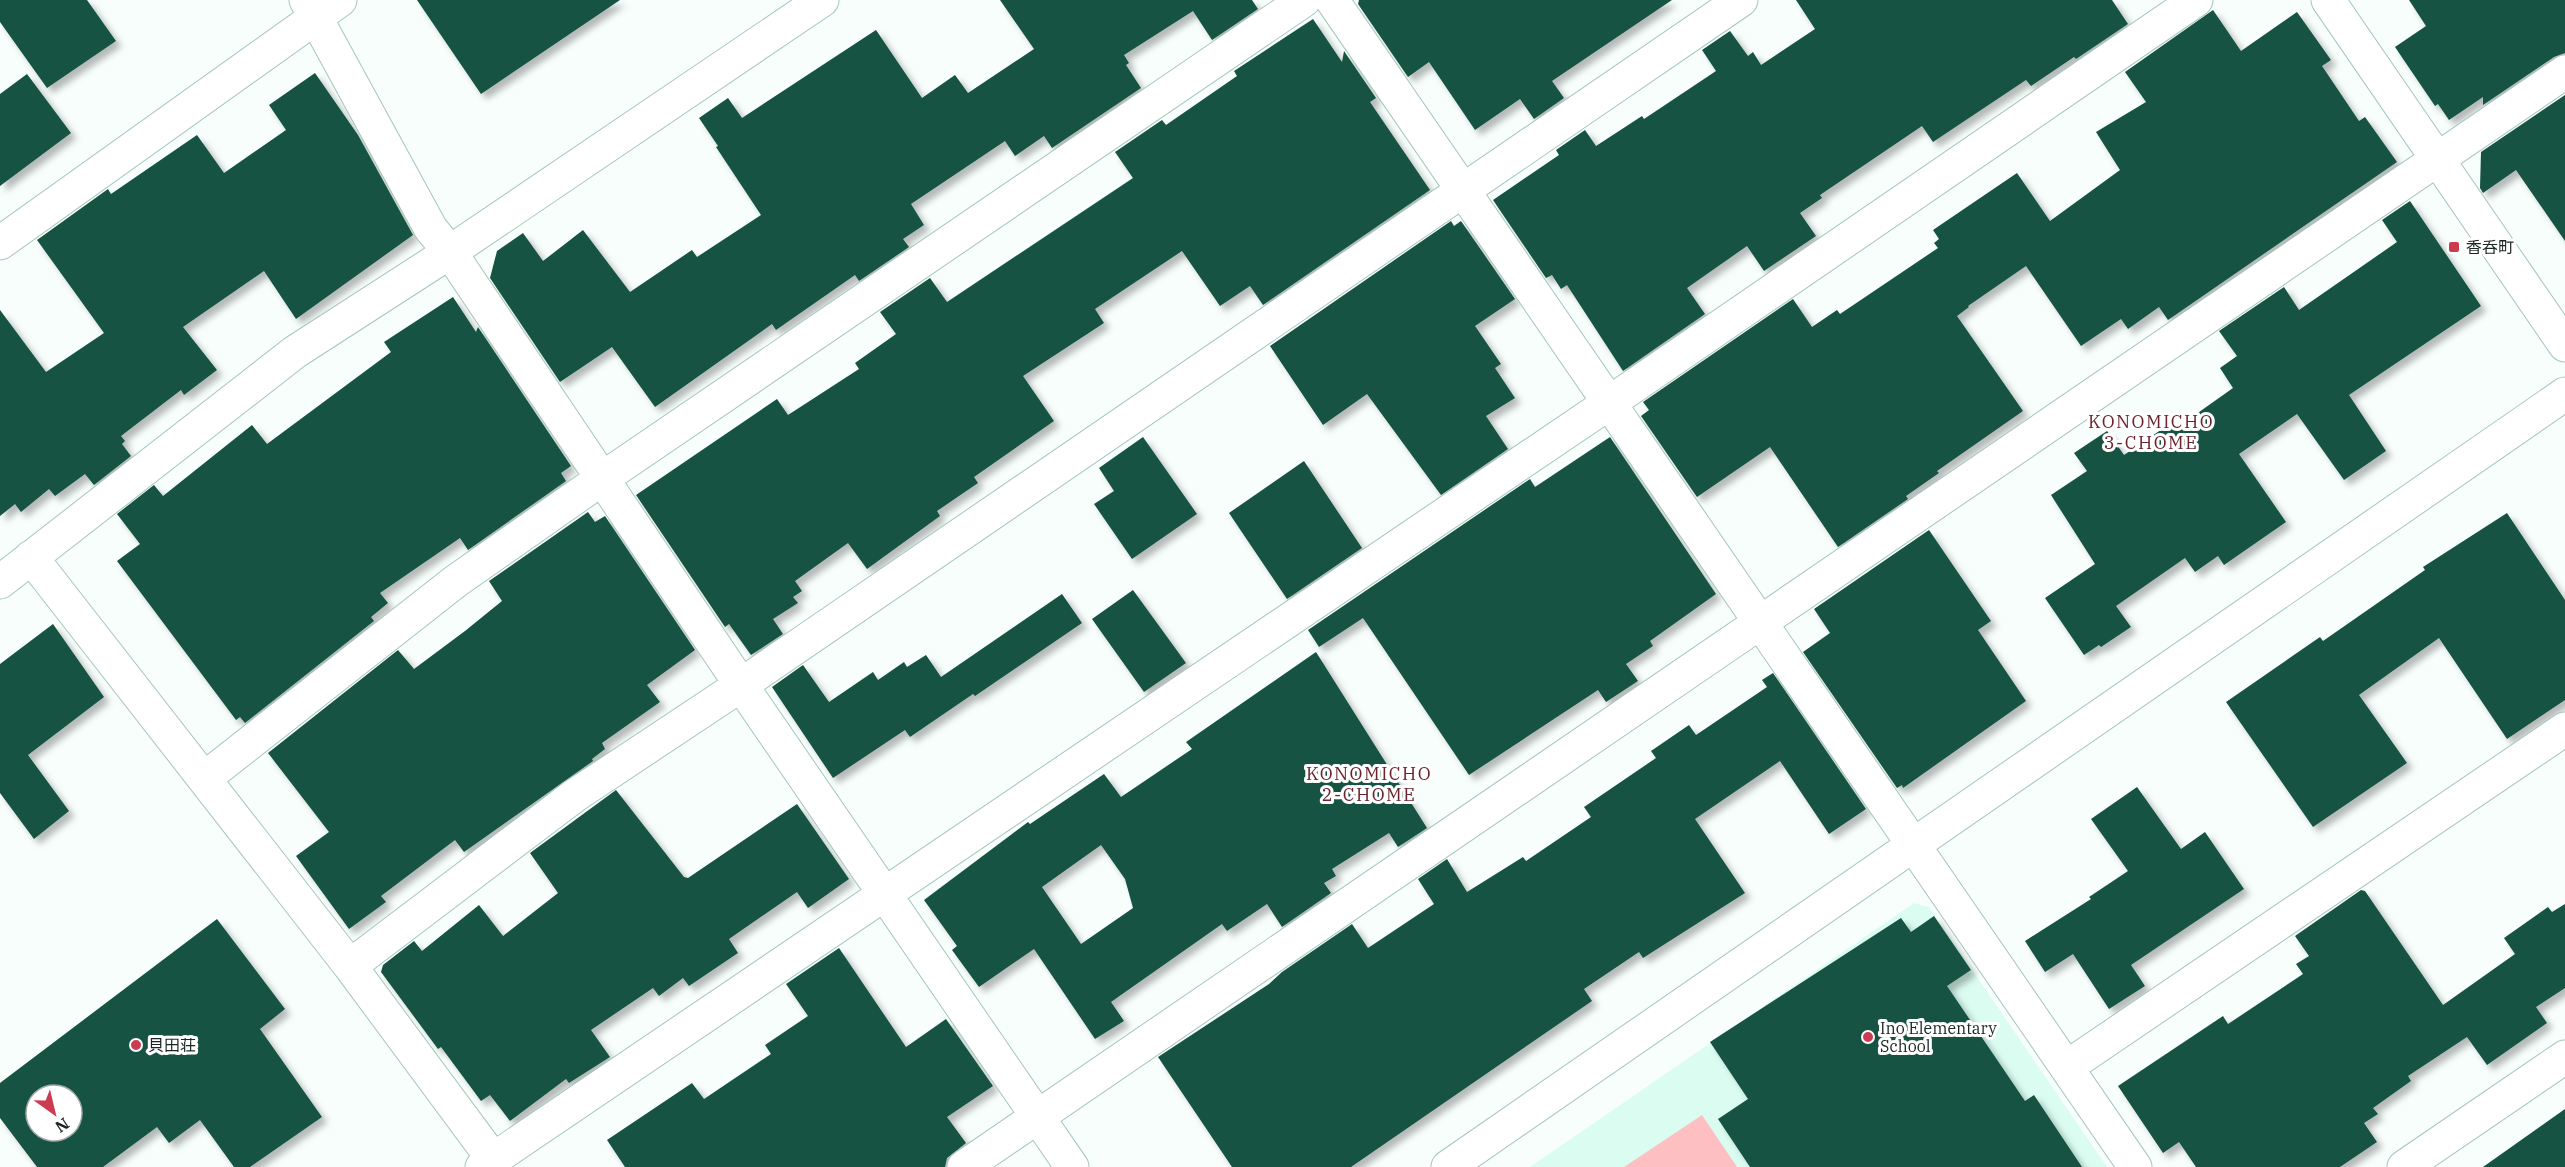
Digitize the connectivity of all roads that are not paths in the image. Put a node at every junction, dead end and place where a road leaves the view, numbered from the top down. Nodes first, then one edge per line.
1 (822, 0) edge
2 (1304, 0) edge
3 (1332, 0) edge
4 (1741, 0) edge
5 (2196, 0) edge
6 (2328, 0) edge
7 (321, 6) edge
8 (2565, 72) edge
9 (2437, 159) junction
10 (1463, 191) junction
11 (0, 243) edge
12 (450, 252) junction
13 (2565, 345) edge
14 (2565, 394) edge
15 (1609, 402) junction
16 (603, 478) junction
17 (31, 557) junction
18 (0, 582) edge
19 (1760, 624) junction
20 (741, 685) junction
21 (2565, 729) edge
22 (206, 778) junction
23 (1915, 844) junction
24 (885, 893) junction
25 (350, 966) junction
26 (2565, 1057) edge
27 (2067, 1067) junction
28 (1037, 1117) junction
29 (488, 1163) edge
30 (964, 1167) edge
31 (1072, 1167) edge
32 (1448, 1167) edge
33 (2135, 1167) edge
34 (2404, 1167) edge

1 - 12 street
2 - 16 street
3 - 10 street
4 - 10 street
5 - 15 street
6 - 9 street
7 - 11 street
7 - 12 street
8 - 9 street
9 - 13 street
9 - 19 street
10 - 15 street
10 - 20 street
12 - 16 street
12 - 17 street
14 - 23 street
15 - 19 street
15 - 24 street
16 - 20 street
16 - 22 street
17 - 18 street
17 - 22 street
19 - 23 street
19 - 28 street
20 - 24 street
20 - 25 street
21 - 27 street
22 - 25 street
23 - 27 street
23 - 32 street
24 - 28 street
24 - 29 street
25 - 29 street
26 - 34 street
27 - 33 street
28 - 30 street
28 - 31 street

